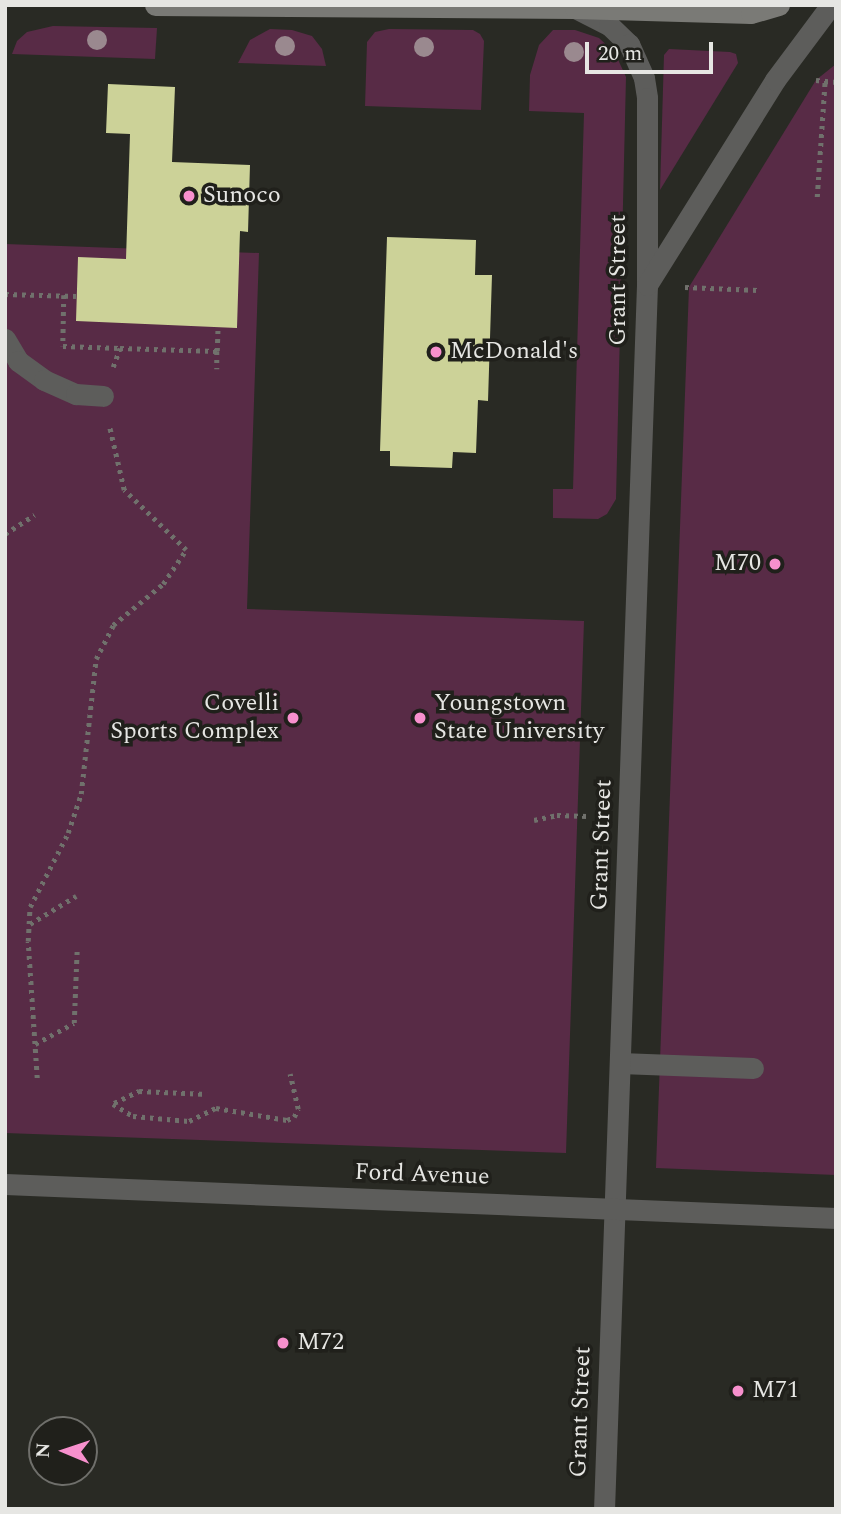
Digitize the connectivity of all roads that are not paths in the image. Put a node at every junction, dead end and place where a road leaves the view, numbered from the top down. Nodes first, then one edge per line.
1 (155, 5) edge
2 (779, 5) edge
3 (831, 5) edge
4 (575, 8) junction
5 (647, 285) junction
6 (5, 339) edge
7 (103, 396) road end
8 (620, 1063) junction
9 (753, 1068) dead end
10 (5, 1185) edge
11 (615, 1209) junction
12 (836, 1217) edge
13 (604, 1509) edge

1 - 4 main road
2 - 4 main road
3 - 5 street
4 - 5 street, Grant Street
5 - 8 street, Grant Street
6 - 7 street
8 - 9 street
8 - 11 street, Grant Street
10 - 11 street, Ford Avenue
11 - 12 street, Ford Avenue
11 - 13 street, Grant Street

